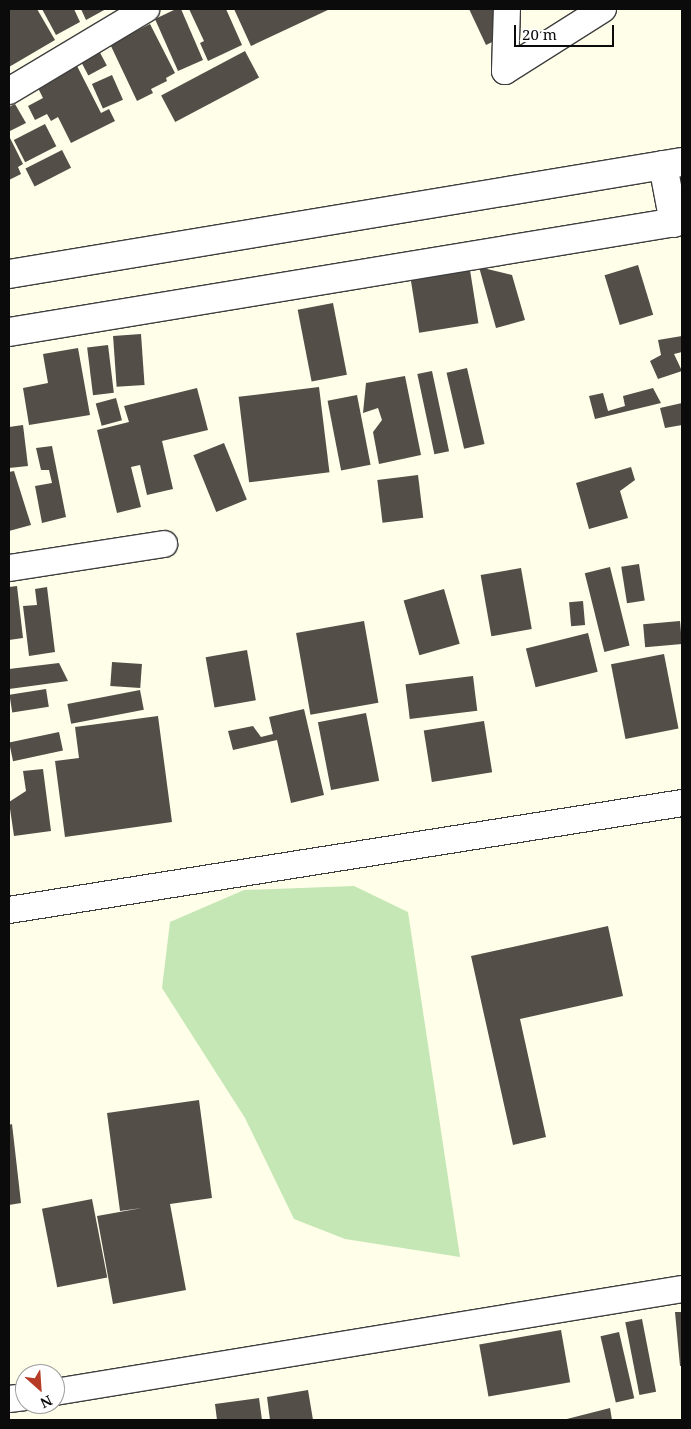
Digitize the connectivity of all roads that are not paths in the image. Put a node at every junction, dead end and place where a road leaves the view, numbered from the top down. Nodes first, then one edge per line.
1 (146, 9) edge
2 (507, 9) edge
3 (603, 9) edge
4 (9, 91) edge
5 (673, 163) edge
6 (678, 222) edge
7 (9, 274) edge
8 (9, 332) edge
9 (164, 544) dead end
10 (9, 568) edge
11 (682, 803) edge
12 (9, 910) edge
13 (682, 1289) edge
14 (65, 1390) edge

1 - 4 street
2 - 3 street
5 - 6 street
5 - 7 street
6 - 8 street
9 - 10 street
11 - 12 street
13 - 14 street

